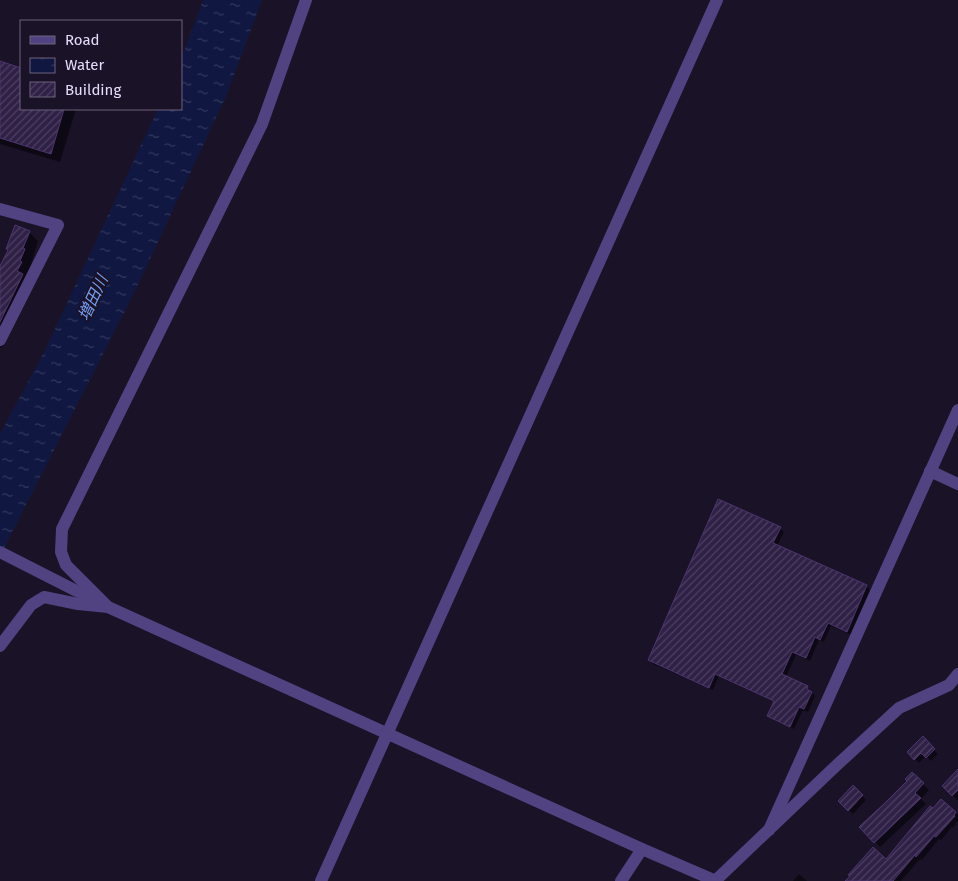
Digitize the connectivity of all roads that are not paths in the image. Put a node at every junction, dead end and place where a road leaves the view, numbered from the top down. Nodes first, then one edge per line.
1 (306, 0) edge
2 (717, 0) edge
3 (0, 209) edge
4 (0, 340) edge
5 (958, 410) edge
6 (930, 472) junction
7 (958, 484) edge
8 (0, 552) edge
9 (108, 607) junction
10 (0, 646) edge
11 (958, 674) edge
12 (388, 734) junction
13 (769, 830) junction
14 (642, 849) junction
15 (321, 881) edge
16 (621, 881) edge
17 (716, 881) edge

1 - 9 street
2 - 12 street
3 - 4 street
5 - 6 street
6 - 7 street
6 - 13 street
8 - 9 street
9 - 10 street
9 - 12 street
11 - 13 street
12 - 14 street
12 - 15 street
13 - 17 street
14 - 16 street
14 - 17 street

